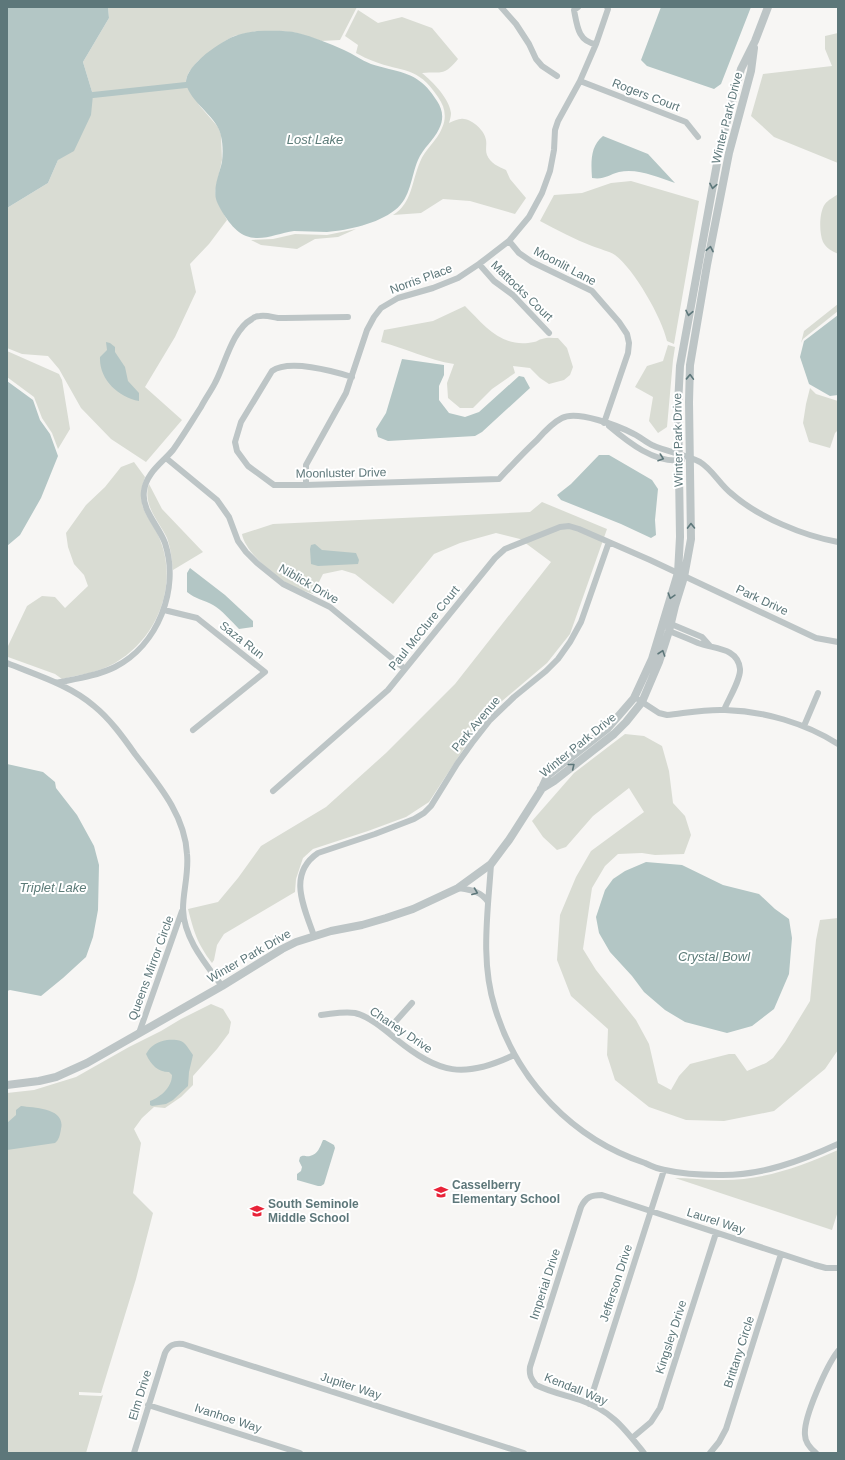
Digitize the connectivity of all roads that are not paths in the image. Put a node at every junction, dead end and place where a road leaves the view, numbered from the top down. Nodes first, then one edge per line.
1 (501, 7) edge
2 (578, 7) edge
3 (607, 7) edge
4 (768, 7) edge
5 (755, 41) junction
6 (596, 44) junction
7 (557, 76) dead end
8 (580, 81) junction
9 (698, 137) dead end
10 (720, 151) junction
11 (729, 153) junction
12 (509, 241) junction
13 (480, 264) junction
14 (703, 267) junction
15 (348, 317) dead end
16 (549, 333) dead end
17 (352, 377) junction
18 (604, 422) junction
19 (652, 444) junction
20 (646, 452) junction
21 (679, 457) junction
22 (166, 458) junction
23 (690, 458) junction
24 (306, 485) junction
25 (609, 542) junction
26 (838, 542) edge
27 (681, 575) junction
28 (164, 610) junction
29 (670, 628) junction
30 (838, 642) edge
31 (7, 663) edge
32 (405, 669) junction
33 (56, 683) junction
34 (818, 693) dead end
35 (638, 700) junction
36 (724, 710) junction
37 (804, 726) junction
38 (193, 730) dead end
39 (838, 744) edge
40 (273, 791) dead end
41 (491, 864) junction
42 (458, 888) junction
43 (488, 902) junction
44 (183, 909) junction
45 (314, 936) junction
46 (222, 986) junction
47 (412, 1003) dead end
48 (321, 1015) dead end
49 (387, 1031) junction
50 (139, 1033) junction
51 (514, 1055) junction
52 (7, 1085) edge
53 (838, 1144) edge
54 (664, 1170) junction
55 (588, 1198) joint
56 (650, 1212) junction
57 (716, 1233) junction
58 (781, 1254) junction
59 (838, 1268) edge
60 (171, 1345) joint
61 (838, 1351) edge
62 (532, 1380) joint
63 (148, 1404) junction
64 (589, 1404) junction
65 (632, 1438) junction
66 (134, 1453) edge
67 (300, 1453) edge
68 (524, 1453) edge
69 (644, 1453) edge
70 (710, 1453) edge
71 (816, 1453) edge

1 - 7 street
2 - 6 street
3 - 6 street, Norris Place
4 - 5 street, Winter Park Drive
5 - 10 street, Winter Park Drive
5 - 11 street, Winter Park Drive
6 - 8 street, Norris Place
8 - 9 street, Rogers Court
8 - 12 street, Norris Place
10 - 11 street
10 -> 14 street, Winter Park Drive
14 -> 11 street, Winter Park Drive
12 - 13 street, Norris Place
12 - 18 street, Moonlit Lane
13 - 16 street, Mattocks Court
13 - 17 street, Norris Place
14 -> 21 street, Winter Park Drive
23 -> 14 street, Winter Park Drive
15 - 22 street
17 - 24 street, Norris Place
17 - 24 street, Moonluster Drive
18 - 19 street, Moonluster Drive
18 - 20 street, Moonluster Drive
18 - 24 street, Moonluster Drive
19 - 20 street
19 - 21 street, Moonluster Drive
20 -> 21 street, Moonluster Drive
21 - 23 street
21 - 27 street, Winter Park Drive
22 - 28 street
22 - 32 street, Niblick Drive
23 - 26 street
27 -> 23 street, Winter Park Drive
25 - 27 street
25 - 32 street, Paul McClure Court
25 - 45 street, Park Avenue
27 - 29 street, Winter Park Drive
27 - 30 street, Park Drive
27 -> 35 street, Winter Park Drive
28 - 33 street
28 - 38 street, Saza Run
35 -> 29 street, Winter Park Drive
29 - 36 street
31 - 33 street, Queens Mirror Circle
32 - 40 street, Paul McClure Court
33 - 44 street, Queens Mirror Circle
34 - 37 street
35 - 36 street
35 - 41 street, Winter Park Drive
36 - 37 street
37 - 39 street
41 - 42 street, Winter Park Drive
41 - 43 street
42 -> 43 street
42 - 45 street, Winter Park Drive
43 - 51 street
44 - 46 street, Queens Mirror Circle
44 - 50 street, Queens Mirror Circle
45 - 46 street, Winter Park Drive
46 - 50 street, Winter Park Drive
47 - 49 street
48 - 49 street, Chaney Drive
49 - 51 street, Chaney Drive
50 - 52 street, Winter Park Drive
51 - 54 street
53 - 54 street
54 - 56 street, Jefferson Drive
55 - 56 street, Laurel Way
55 - 62 street, Imperial Drive
56 - 57 street, Laurel Way
56 - 64 street, Jefferson Drive
57 - 58 street, Laurel Way
57 - 65 street, Kingsley Drive
58 - 59 street, Laurel Way
58 - 70 street, Brittany Circle
60 - 63 street, Elm Drive
60 - 68 street, Jupiter Way
61 - 71 street
62 - 64 street, Kendall Way
63 - 66 street, Elm Drive
63 - 67 street, Ivanhoe Way
64 - 65 street, Kendall Way
65 - 69 street, Kendall Way

